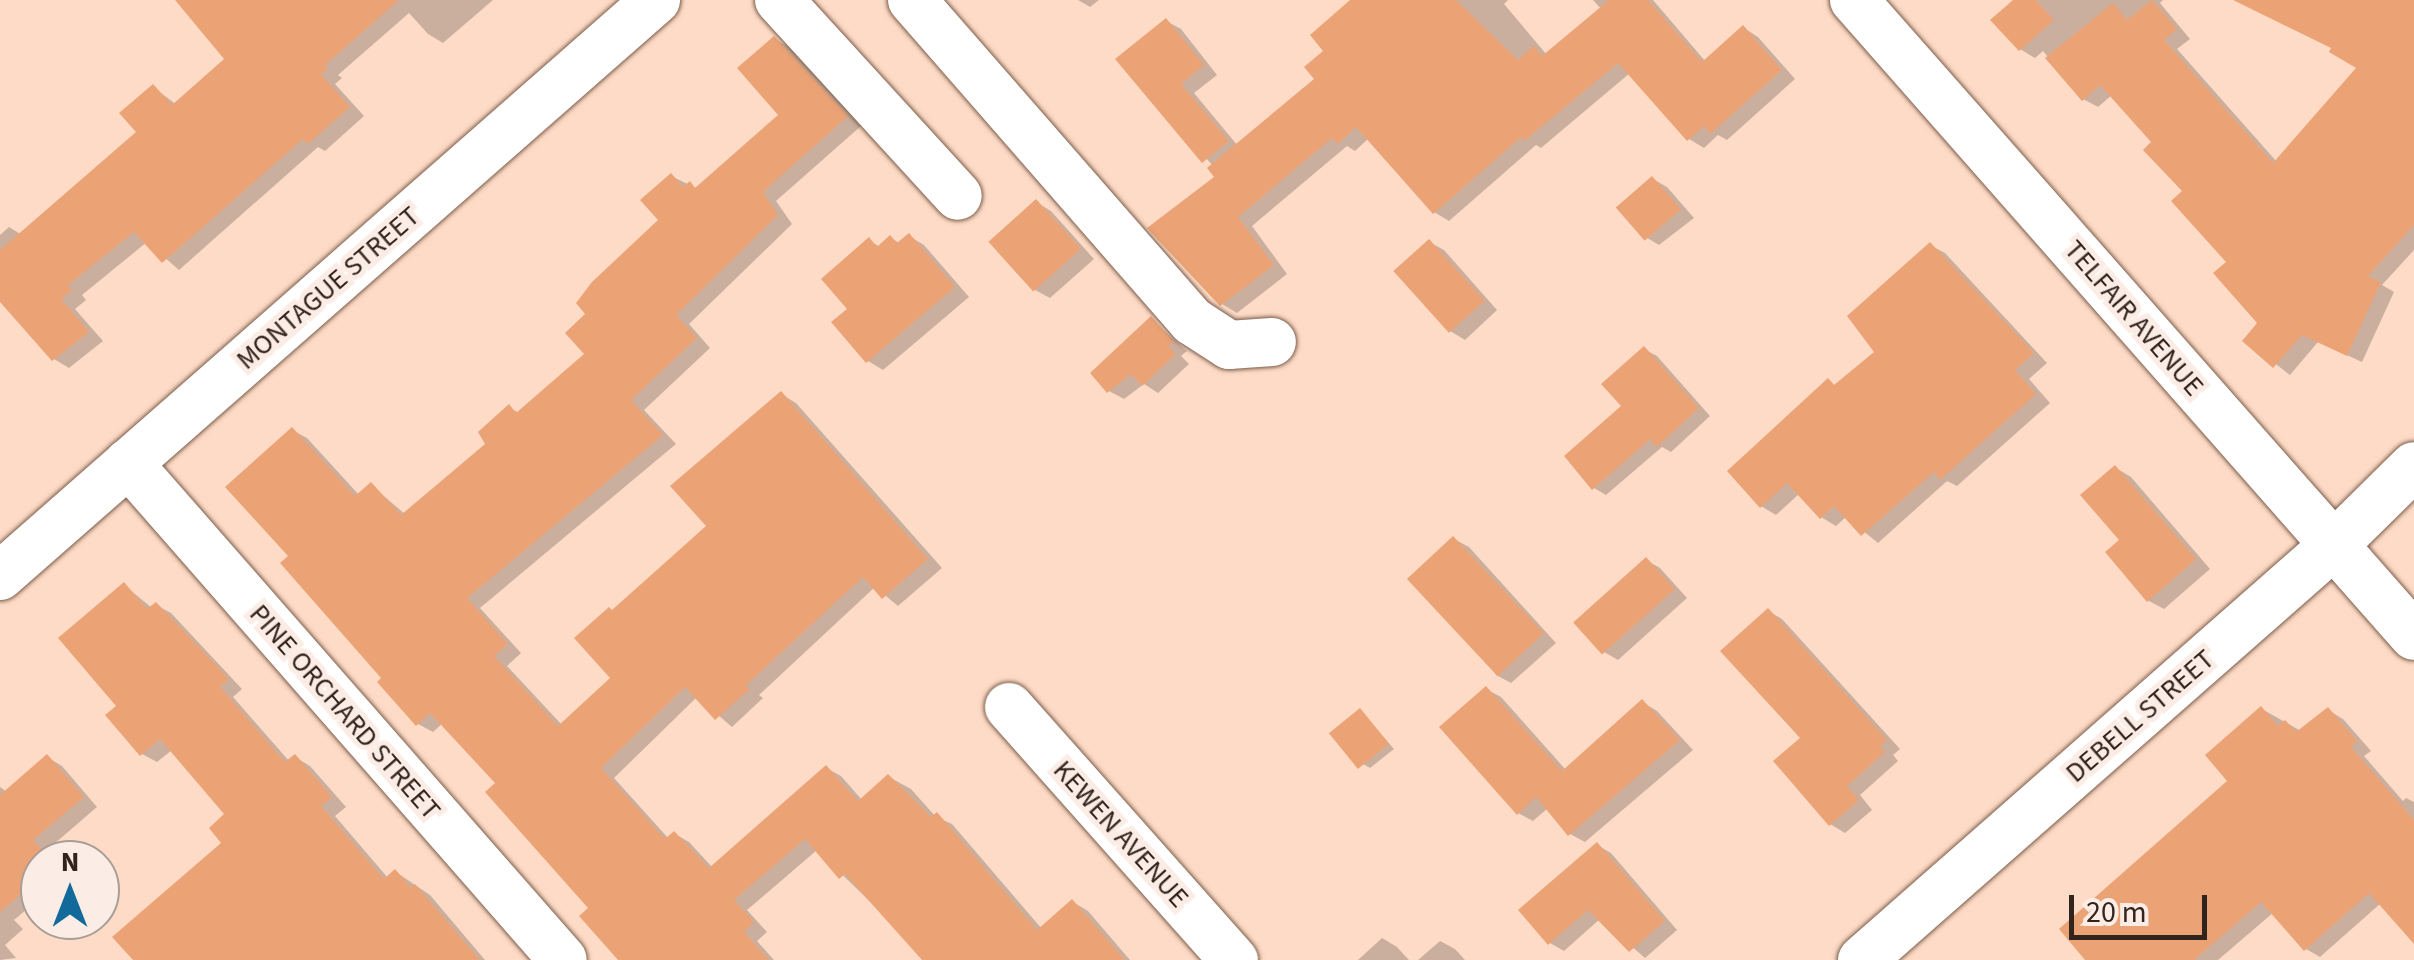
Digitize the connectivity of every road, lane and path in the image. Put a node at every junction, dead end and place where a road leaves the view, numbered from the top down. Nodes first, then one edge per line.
1 (656, 0) edge
2 (779, 0) edge
3 (912, 0) edge
4 (1854, 0) edge
5 (958, 196) dead end
6 (1272, 342) dead end
7 (128, 464) junction
8 (2414, 466) edge
9 (2334, 546) junction
10 (0, 576) edge
11 (2414, 636) edge
12 (1009, 707) dead end
13 (563, 960) edge
14 (1234, 960) edge
15 (1862, 960) edge

1 - 7 street, MONTAGUE STREET
2 - 5 street
3 - 6 street
4 - 9 street, TELFAIR AVENUE
7 - 10 street, MONTAGUE STREET
7 - 13 street, PINE ORCHARD STREET
8 - 9 street, DEBELL STREET
9 - 11 street, TELFAIR AVENUE
9 - 15 street, DEBELL STREET
12 - 14 street, KEWEN AVENUE

